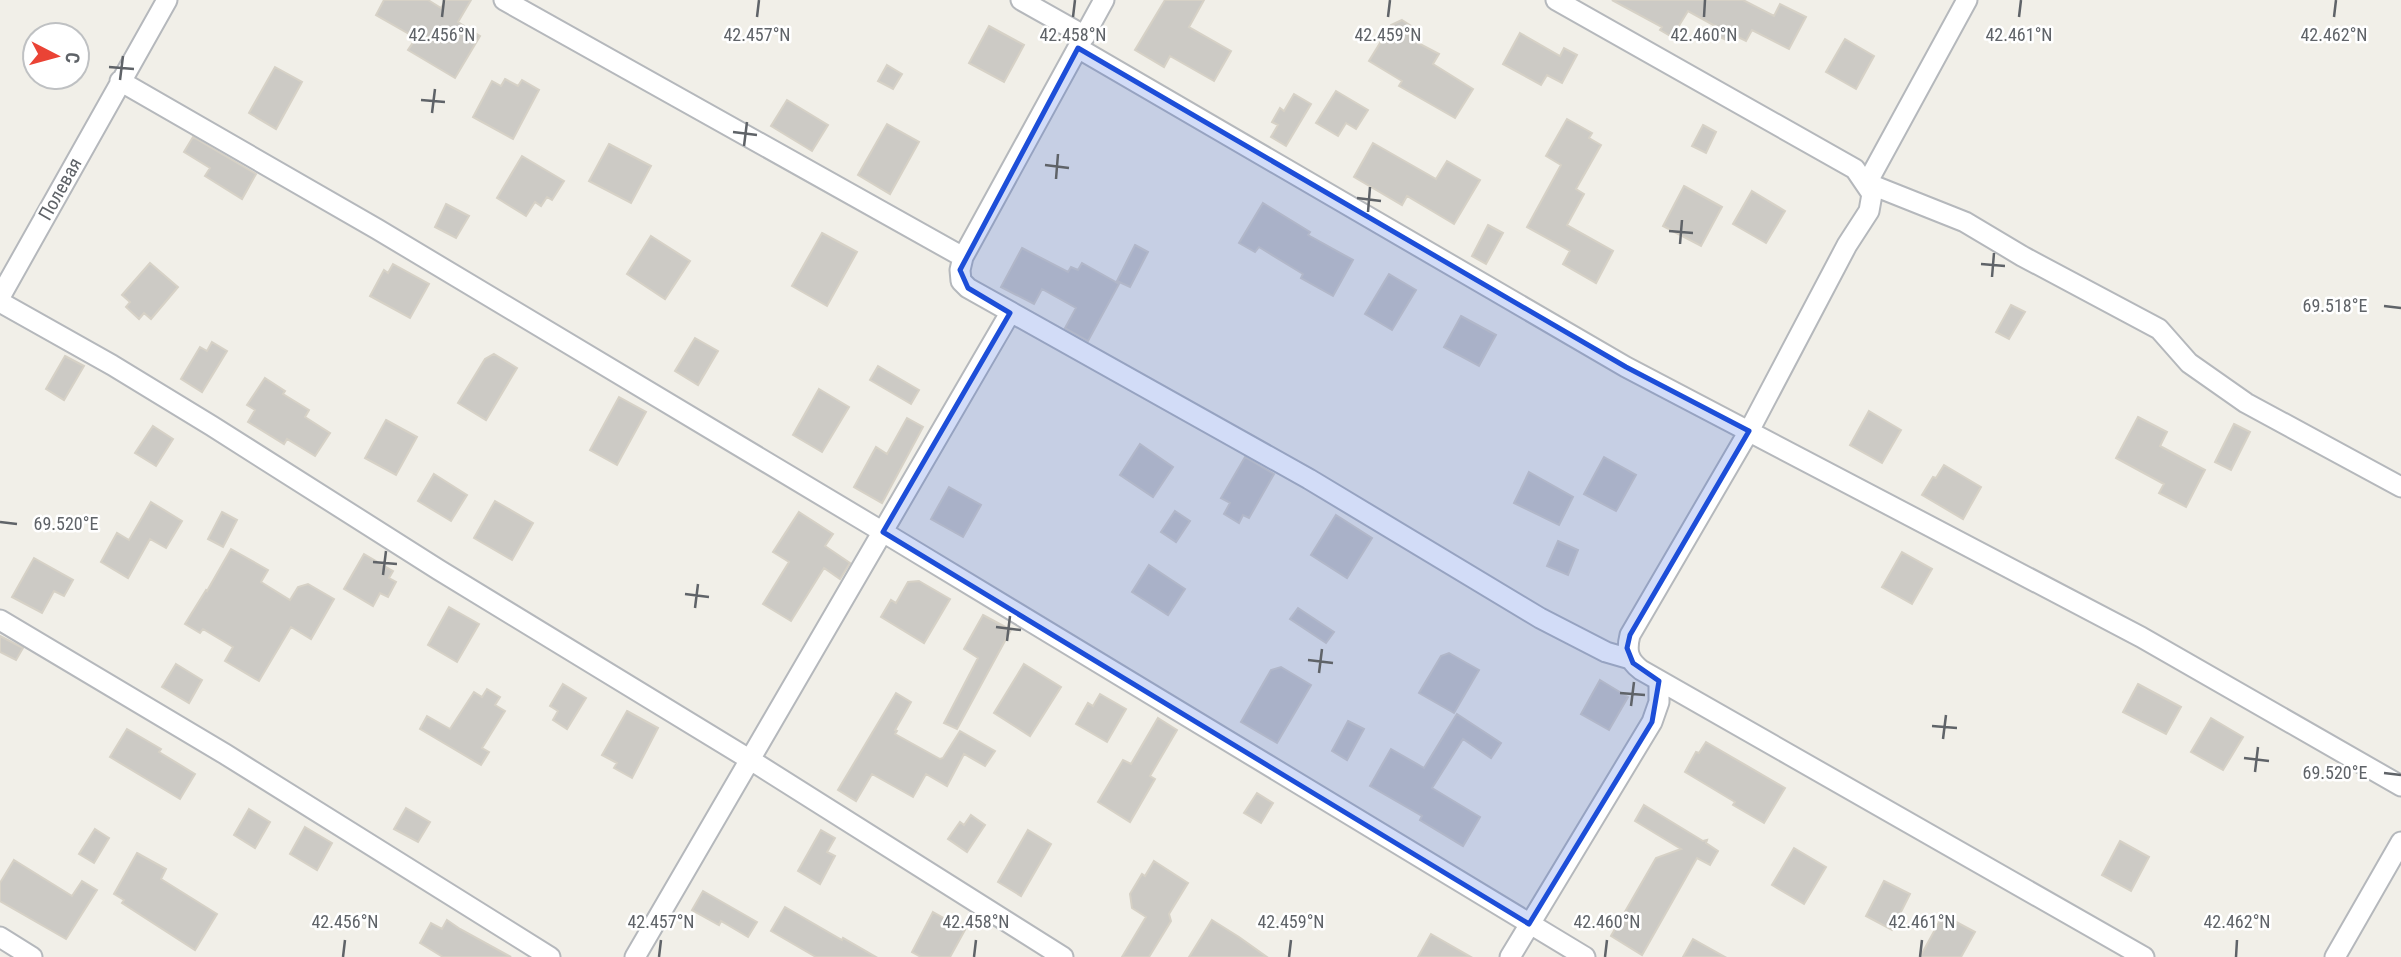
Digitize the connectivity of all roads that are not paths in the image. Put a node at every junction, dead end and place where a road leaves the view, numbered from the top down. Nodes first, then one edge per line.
1 (167, 0) edge
2 (504, 0) edge
3 (1021, 0) edge
4 (1104, 0) edge
5 (1556, 0) edge
6 (1967, 0) edge
7 (1082, 42) junction
8 (120, 81) junction
9 (1867, 183) junction
10 (963, 257) junction
11 (0, 299) edge
12 (1010, 313) junction
13 (1749, 431) junction
14 (2401, 486) edge
15 (883, 532) junction
16 (0, 620) edge
17 (1630, 659) junction
18 (1659, 681) junction
19 (749, 759) junction
20 (2401, 786) edge
21 (2401, 842) edge
22 (1530, 924) junction
23 (0, 937) edge
24 (32, 957) edge
25 (550, 957) edge
26 (635, 957) edge
27 (1063, 957) edge
28 (1510, 957) edge
29 (1585, 957) edge
30 (2144, 957) edge
31 (2335, 957) edge

1 - 8 street, Полевая
2 - 10 street
3 - 7 street
4 - 7 street
5 - 9 street
6 - 9 street
7 - 10 street
7 - 13 street
8 - 11 street, Полевая
8 - 15 street
9 - 13 street
9 - 14 street
10 - 12 street
11 - 19 street
12 - 15 street
12 - 17 street
13 - 17 street
13 - 20 street
15 - 19 street
15 - 22 street
16 - 25 street
17 - 18 street
18 - 22 street
18 - 30 street
19 - 26 street
19 - 27 street
21 - 31 street
22 - 28 street
22 - 29 street
23 - 24 street

